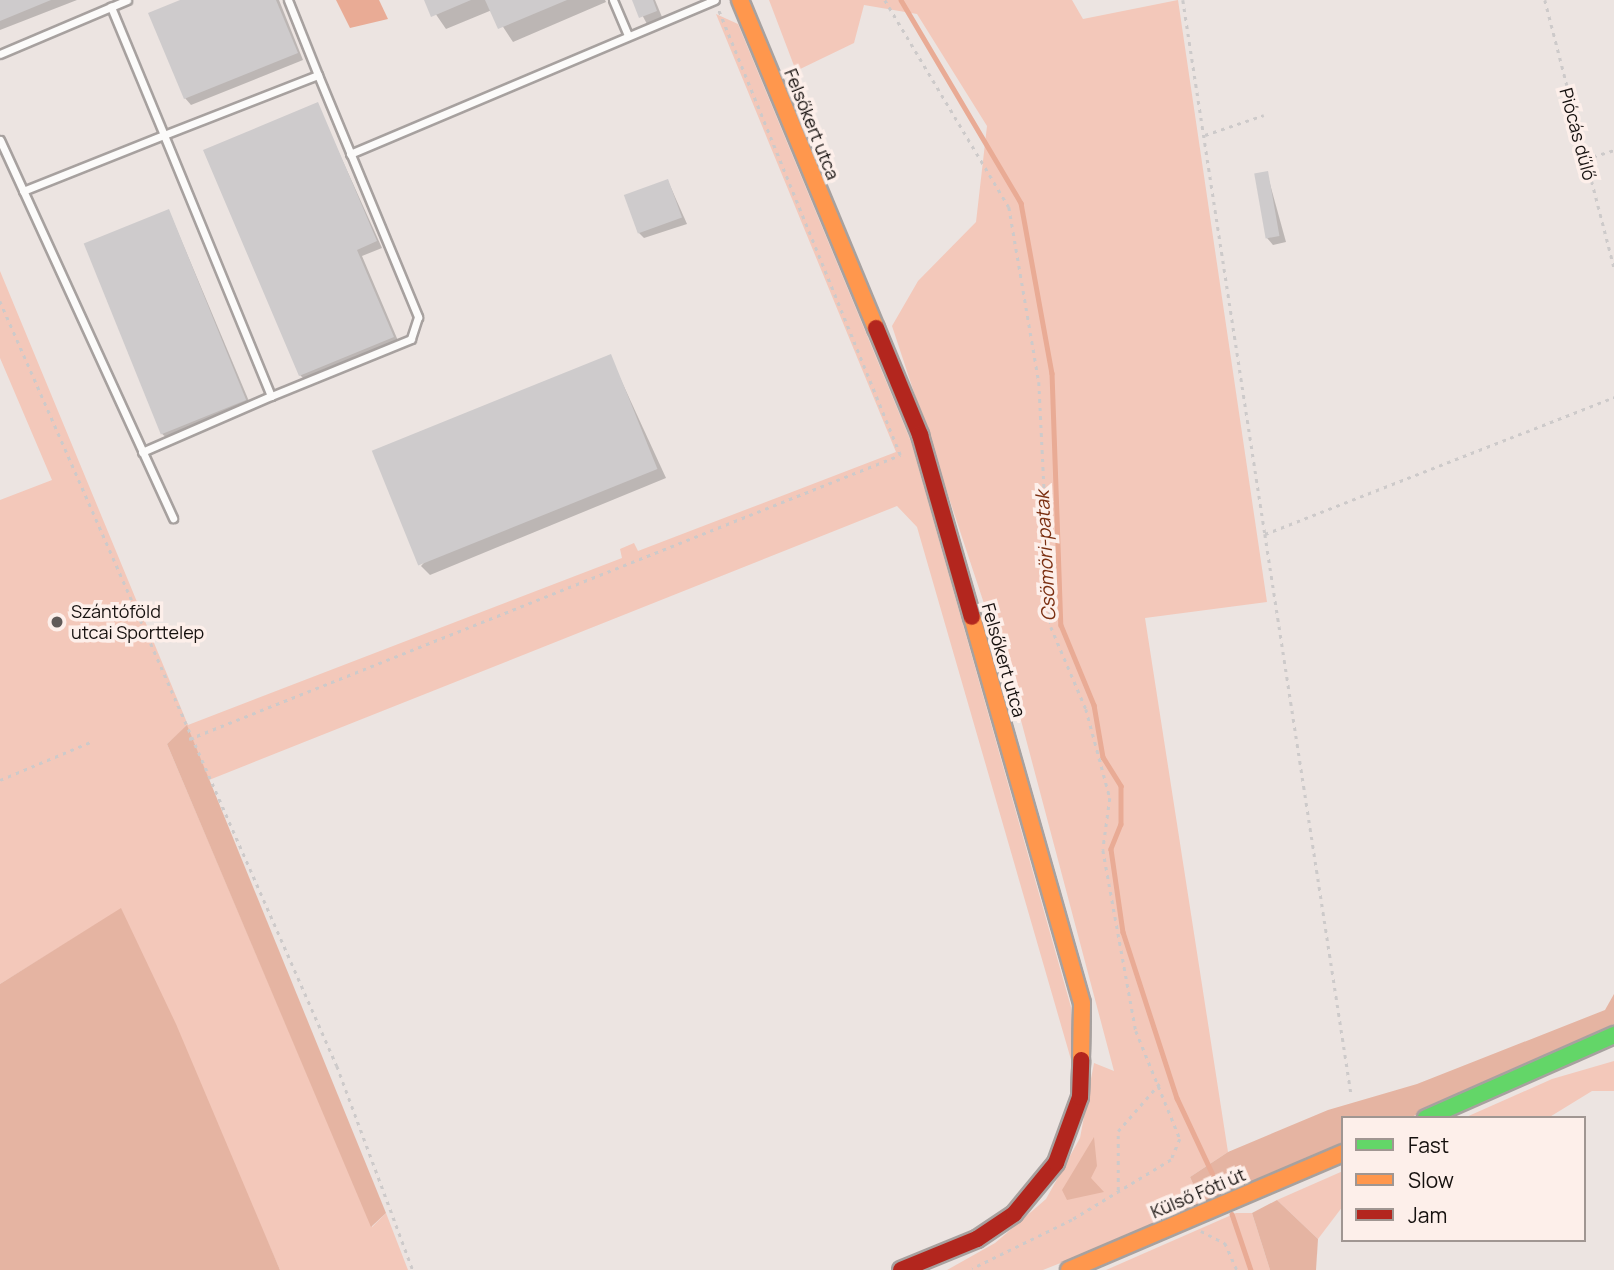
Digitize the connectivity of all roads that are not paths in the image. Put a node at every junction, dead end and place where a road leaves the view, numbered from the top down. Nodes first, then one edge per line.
1 (127, 0) edge
2 (288, 0) edge
3 (613, 0) edge
4 (715, 0) edge
5 (740, 0) edge
6 (111, 7) junction
7 (628, 36) junction
8 (0, 54) edge
9 (318, 75) junction
10 (164, 135) junction
11 (0, 140) edge
12 (350, 154) junction
13 (23, 191) junction
14 (271, 396) junction
15 (142, 452) junction
16 (173, 518) dead end
17 (1614, 1035) edge
18 (1614, 1049) edge
19 (1557, 1062) junction
20 (1431, 1116) edge
21 (1341, 1154) edge
22 (901, 1270) edge
23 (1069, 1270) edge

1 - 6 lane
2 - 9 lane
3 - 7 lane
4 - 7 lane
5 - 22 street, Felsőkert utca
6 - 8 lane
6 - 10 lane
7 - 12 lane
9 - 10 lane
9 - 12 lane
10 - 13 lane
10 - 14 lane
11 - 13 lane
12 - 14 lane
13 - 15 lane
14 - 15 lane
15 - 16 lane
17 - 19 street
18 - 19 street
19 - 20 street
21 - 23 street, Külső Fóti út

